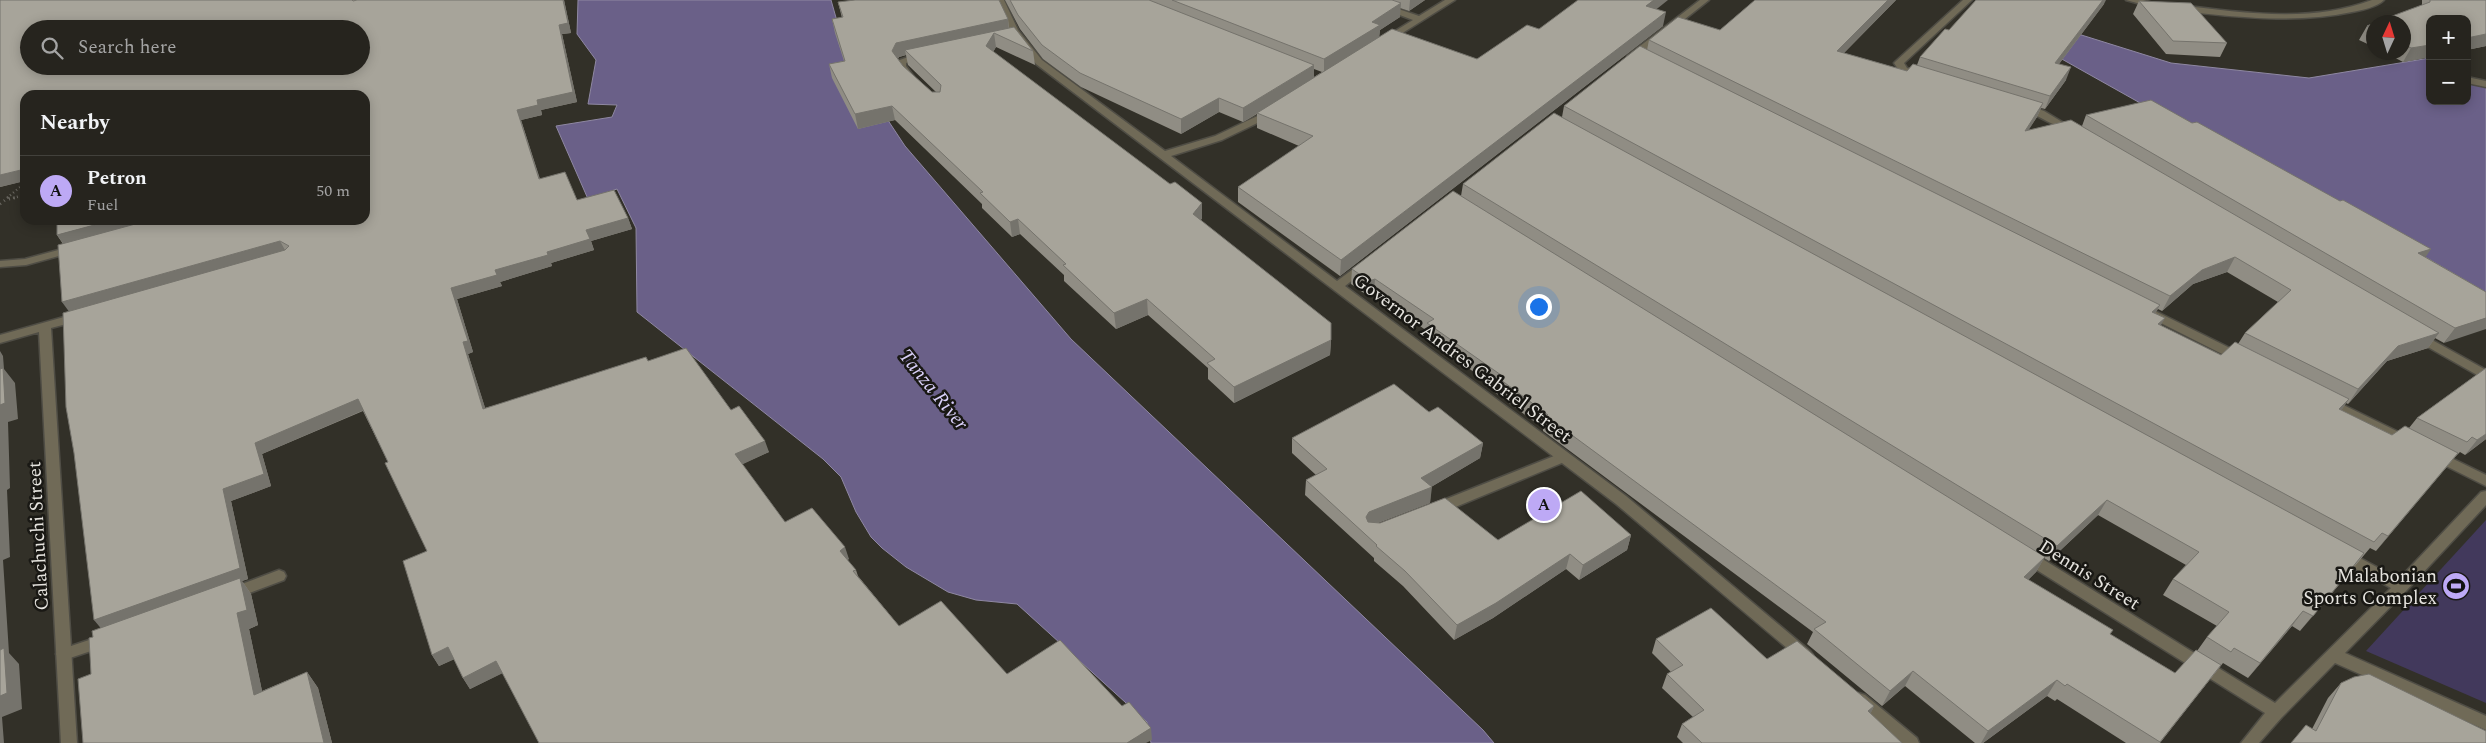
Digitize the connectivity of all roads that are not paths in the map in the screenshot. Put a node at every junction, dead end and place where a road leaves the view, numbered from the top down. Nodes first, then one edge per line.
1 (1000, 0) edge
2 (1364, 0) edge
3 (1451, 0) edge
4 (1705, 0) edge
5 (1968, 0) edge
6 (2130, 0) edge
7 (2380, 0) edge
8 (1419, 20) junction
9 (1373, 49) edge
10 (934, 52) edge
11 (1621, 66) edge
12 (1930, 78) edge
13 (2471, 81) edge
14 (917, 84) edge
15 (2486, 84) edge
16 (2015, 104) edge
17 (1276, 109) edge
18 (2082, 137) edge
19 (1163, 154) junction
20 (86, 245) edge
21 (1376, 257) edge
22 (0, 264) edge
23 (1338, 286) junction
24 (2141, 308) edge
25 (92, 313) edge
26 (45, 326) junction
27 (2409, 330) edge
28 (0, 339) edge
29 (2247, 361) edge
30 (2486, 376) edge
31 (2318, 397) edge
32 (1564, 457) junction
33 (2486, 481) edge
34 (2486, 496) edge
35 (1418, 515) edge
36 (2330, 549) edge
37 (2015, 550) edge
38 (279, 576) dead end
39 (2400, 587) junction
40 (217, 599) edge
41 (118, 635) edge
42 (64, 654) junction
43 (2334, 655) junction
44 (1819, 666) edge
45 (1850, 692) edge
46 (2276, 712) junction
47 (2486, 722) edge
48 (69, 743) edge
49 (1911, 743) edge
50 (2249, 743) edge

1 - 19 street, Governor Andres Gabriel Street
2 - 8 street
3 - 8 street
4 - 11 street
5 - 12 street
6 - 7 street
8 - 9 street
10 - 14 street
13 - 15 street
16 - 18 street
17 - 19 street
19 - 23 street, Governor Andres Gabriel Street
20 - 22 street
21 - 23 street
23 - 32 street, Governor Andres Gabriel Street
24 - 29 street
25 - 26 street
26 - 28 street
26 - 42 street, Calachuchi Street
27 - 30 street
31 - 33 street
32 - 35 street
32 - 44 street, Governor Andres Gabriel Street
34 - 39 street
36 - 39 street
37 - 46 street, Dennis Street
38 - 40 street
39 - 43 street
41 - 42 street
42 - 48 street, Calachuchi Street
43 - 46 street
43 - 47 street
45 - 49 street
46 - 50 street

